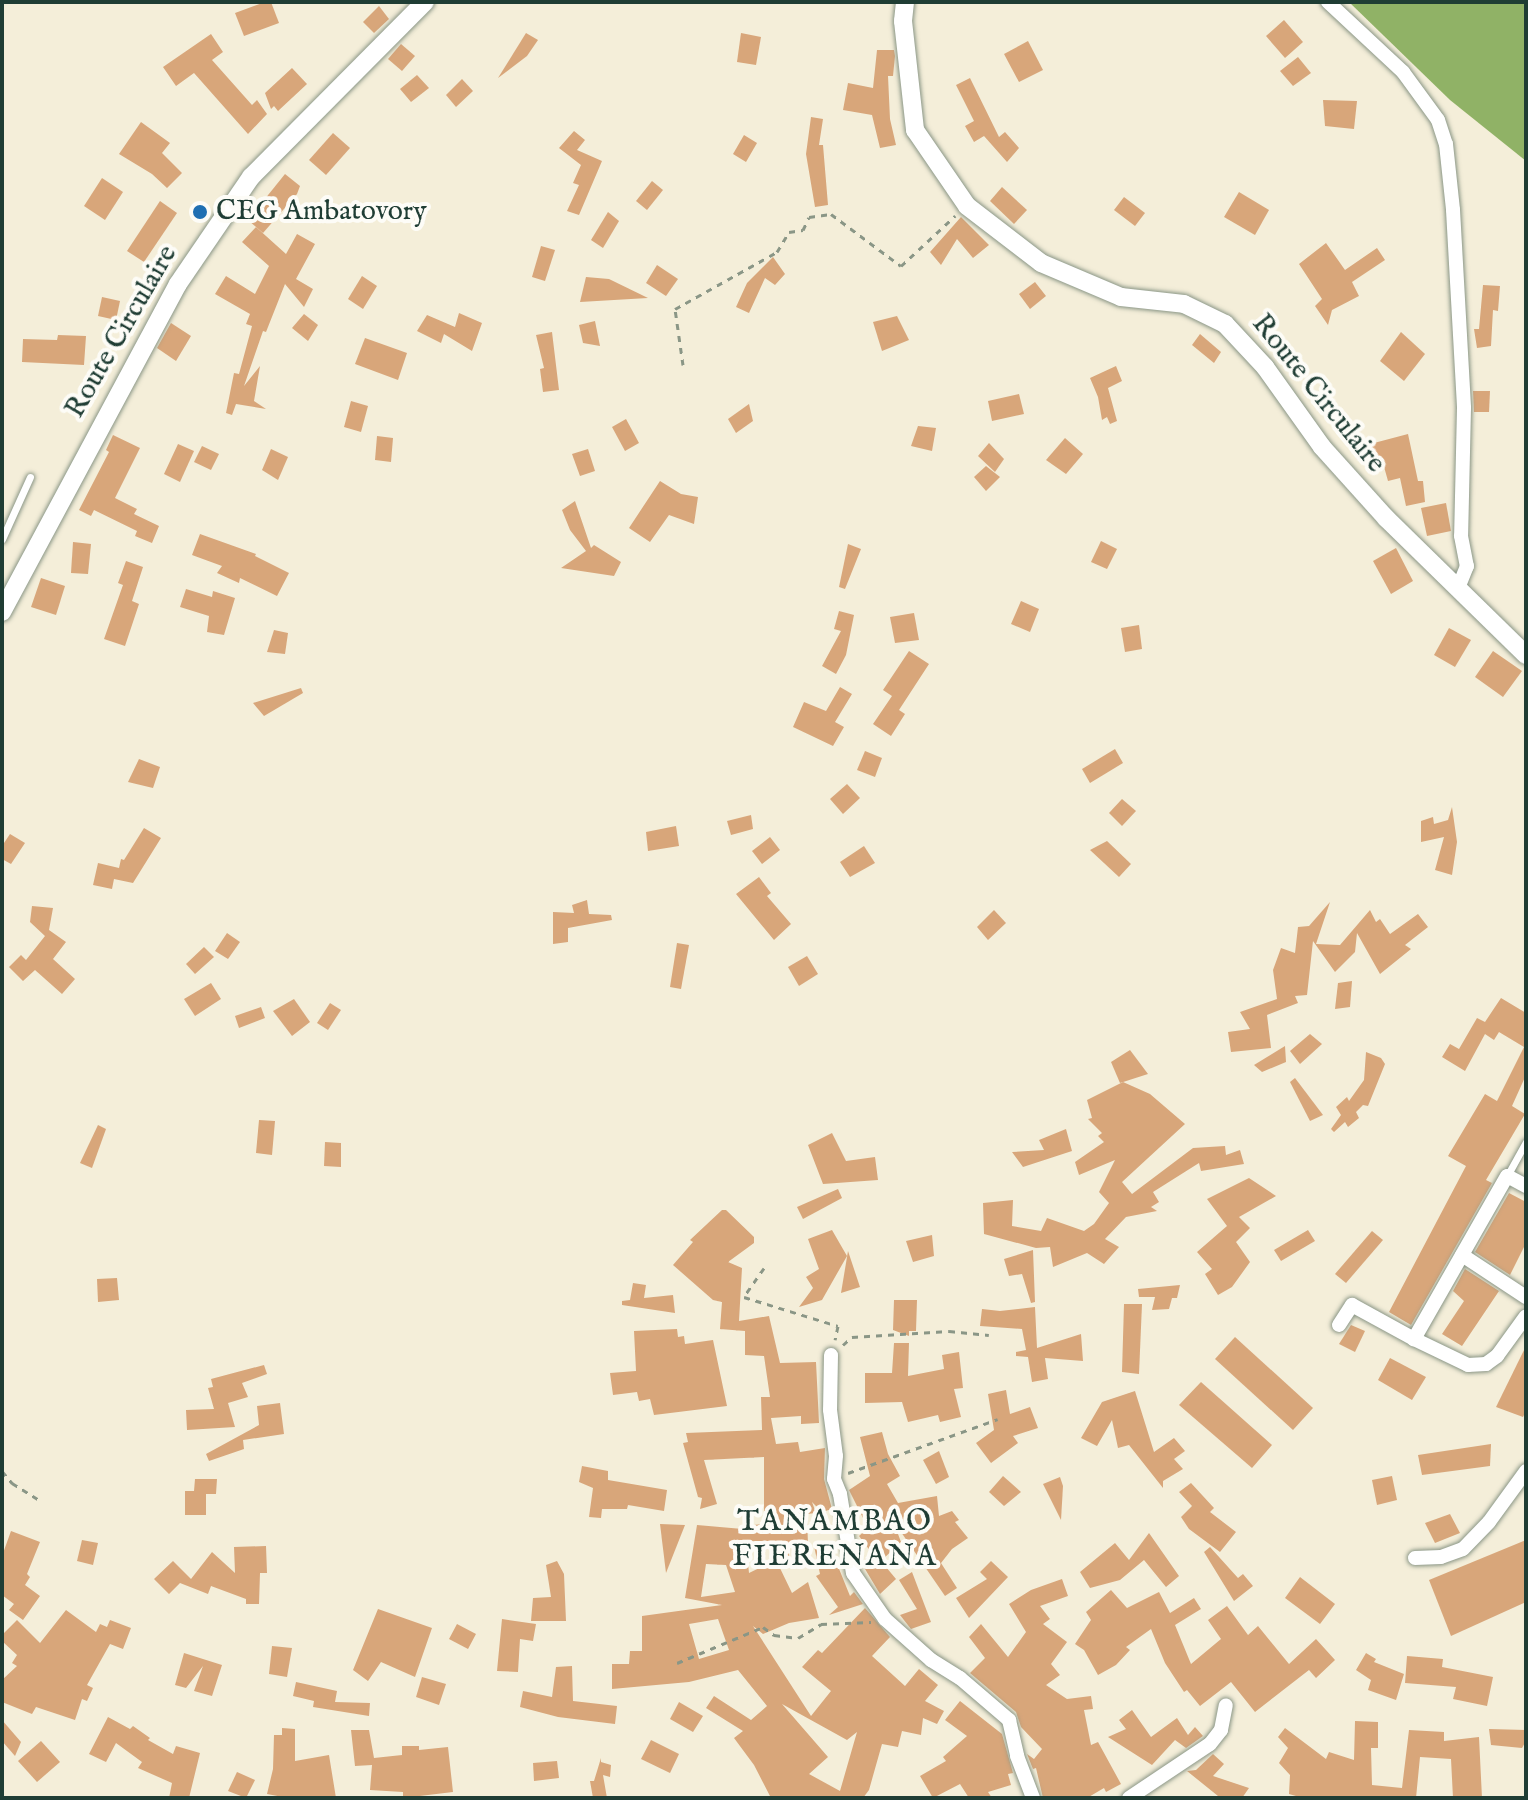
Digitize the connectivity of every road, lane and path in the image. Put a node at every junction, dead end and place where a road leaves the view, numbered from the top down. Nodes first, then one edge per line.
1 (425, 2) edge
2 (905, 2) edge
3 (1328, 2) edge
4 (967, 206) junction
5 (683, 365) dead end
6 (30, 477) dead end
7 (2, 539) edge
8 (1459, 586) junction
9 (2, 612) edge
10 (1526, 655) edge
11 (1526, 1142) edge
12 (1507, 1176) junction
13 (1526, 1186) edge
14 (1462, 1255) junction
15 (764, 1268) dead end
16 (1526, 1297) edge
17 (1526, 1316) edge
18 (1339, 1325) dead end
19 (989, 1335) dead end
20 (1414, 1339) junction
21 (831, 1355) junction
22 (998, 1419) dead end
23 (2, 1471) edge
24 (1526, 1471) edge
25 (834, 1479) junction
26 (41, 1501) dead end
27 (1415, 1558) dead end
28 (885, 1619) junction
29 (677, 1663) dead end
30 (1226, 1705) dead end
31 (1033, 1798) edge
32 (1129, 1798) edge

1 - 9 street, Route Circulaire
2 - 4 street, Route Circulaire
3 - 8 street
4 - 5 path
4 - 8 street, Route Circulaire
6 - 7 lane
8 - 10 street, Route Circulaire
11 - 12 lane
12 - 13 street
12 - 14 street
14 - 16 street
14 - 20 street
15 - 21 path
17 - 20 street
18 - 20 street
19 - 21 path
21 - 25 street
22 - 25 path
23 - 26 path
24 - 27 street
25 - 28 street
28 - 29 path
28 - 31 street
30 - 32 street

